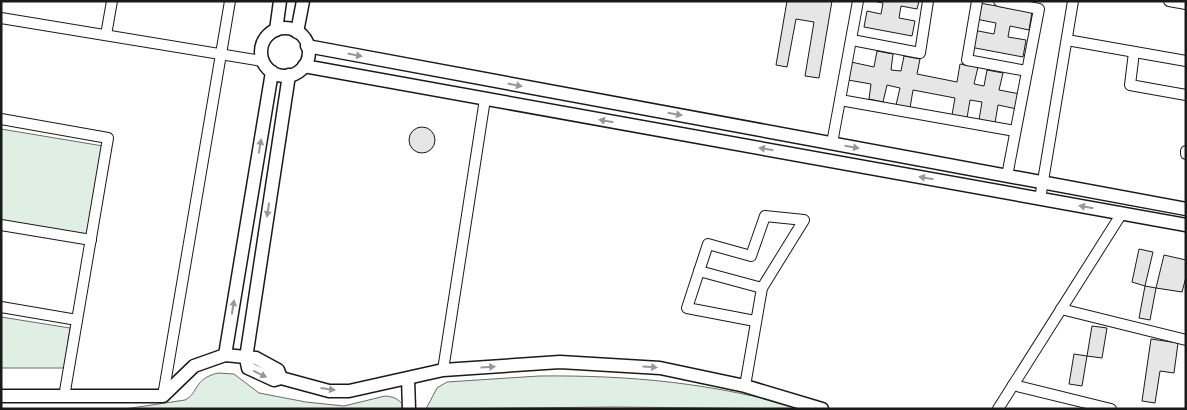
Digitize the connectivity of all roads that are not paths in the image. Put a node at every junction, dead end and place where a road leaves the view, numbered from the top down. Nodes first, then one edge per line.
1 (112, 1) edge
2 (230, 1) edge
3 (280, 1) edge
4 (303, 1) edge
5 (858, 1) edge
6 (928, 1) edge
7 (977, 1) edge
8 (999, 1) edge
9 (1073, 1) edge
10 (1169, 1) edge
11 (1182, 3) edge
12 (1, 18) edge
13 (276, 30) junction
14 (298, 32) junction
15 (106, 35) junction
16 (852, 40) junction
17 (1067, 40) junction
18 (307, 46) junction
19 (1134, 52) junction
20 (221, 54) junction
21 (262, 61) junction
22 (1186, 62) edge
23 (304, 66) junction
24 (1027, 71) junction
25 (272, 72) junction
26 (289, 75) junction
27 (1186, 95) edge
28 (485, 99) junction
29 (840, 100) junction
30 (1, 119) edge
31 (1015, 131) junction
32 (832, 143) junction
33 (1007, 176) junction
34 (1042, 182) junction
35 (1040, 198) junction
36 (1186, 209) edge
37 (1122, 213) junction
38 (1, 225) edge
39 (1186, 225) edge
40 (91, 240) junction
41 (699, 272) junction
42 (762, 288) junction
43 (1, 307) edge
44 (1061, 309) junction
45 (77, 320) junction
46 (756, 321) junction
47 (1186, 340) edge
48 (225, 355) junction
49 (246, 358) junction
50 (443, 370) junction
51 (408, 378) junction
52 (1013, 385) junction
53 (745, 386) junction
54 (1, 396) edge
55 (162, 396) junction
56 (64, 397) junction
57 (409, 409) edge
58 (822, 409) edge
59 (998, 409) edge
60 (1111, 409) edge

1 - 15 street
2 - 20 street
3 - 13 street
4 - 14 street
5 - 16 street
6 - 16 street
7 - 24 street
8 - 24 street
9 - 17 street
10 - 11 street
12 - 15 street
13 - 14 street
13 - 21 street
14 - 18 street
15 - 20 street
16 - 29 street
17 - 19 street
17 - 34 street
18 - 23 street
18 -> 32 street
19 - 22 street
19 - 27 street
20 - 21 street
20 - 55 street
21 - 25 street
23 - 26 street
23 - 28 street
24 - 31 street
25 - 26 street
48 -> 25 street
26 -> 49 street
35 -> 28 street
28 - 50 street
29 - 31 street
29 - 32 street
30 - 40 street
31 - 33 street
32 -> 33 street
33 - 34 street
34 - 35 street
34 - 36 street
37 -> 35 street
37 - 39 street
37 - 44 street
38 - 40 street
40 - 45 street
41 - 42 street
41 - 42 street
41 - 46 street
42 - 46 street
43 - 45 street
44 - 47 street
44 - 52 street
45 - 56 street
46 - 53 street
48 - 49 street
48 - 55 street
49 -> 51 street
50 - 51 street
50 -> 53 street
51 - 57 street
52 - 59 street
52 - 60 street
53 - 58 street
54 - 56 street
55 - 56 street

